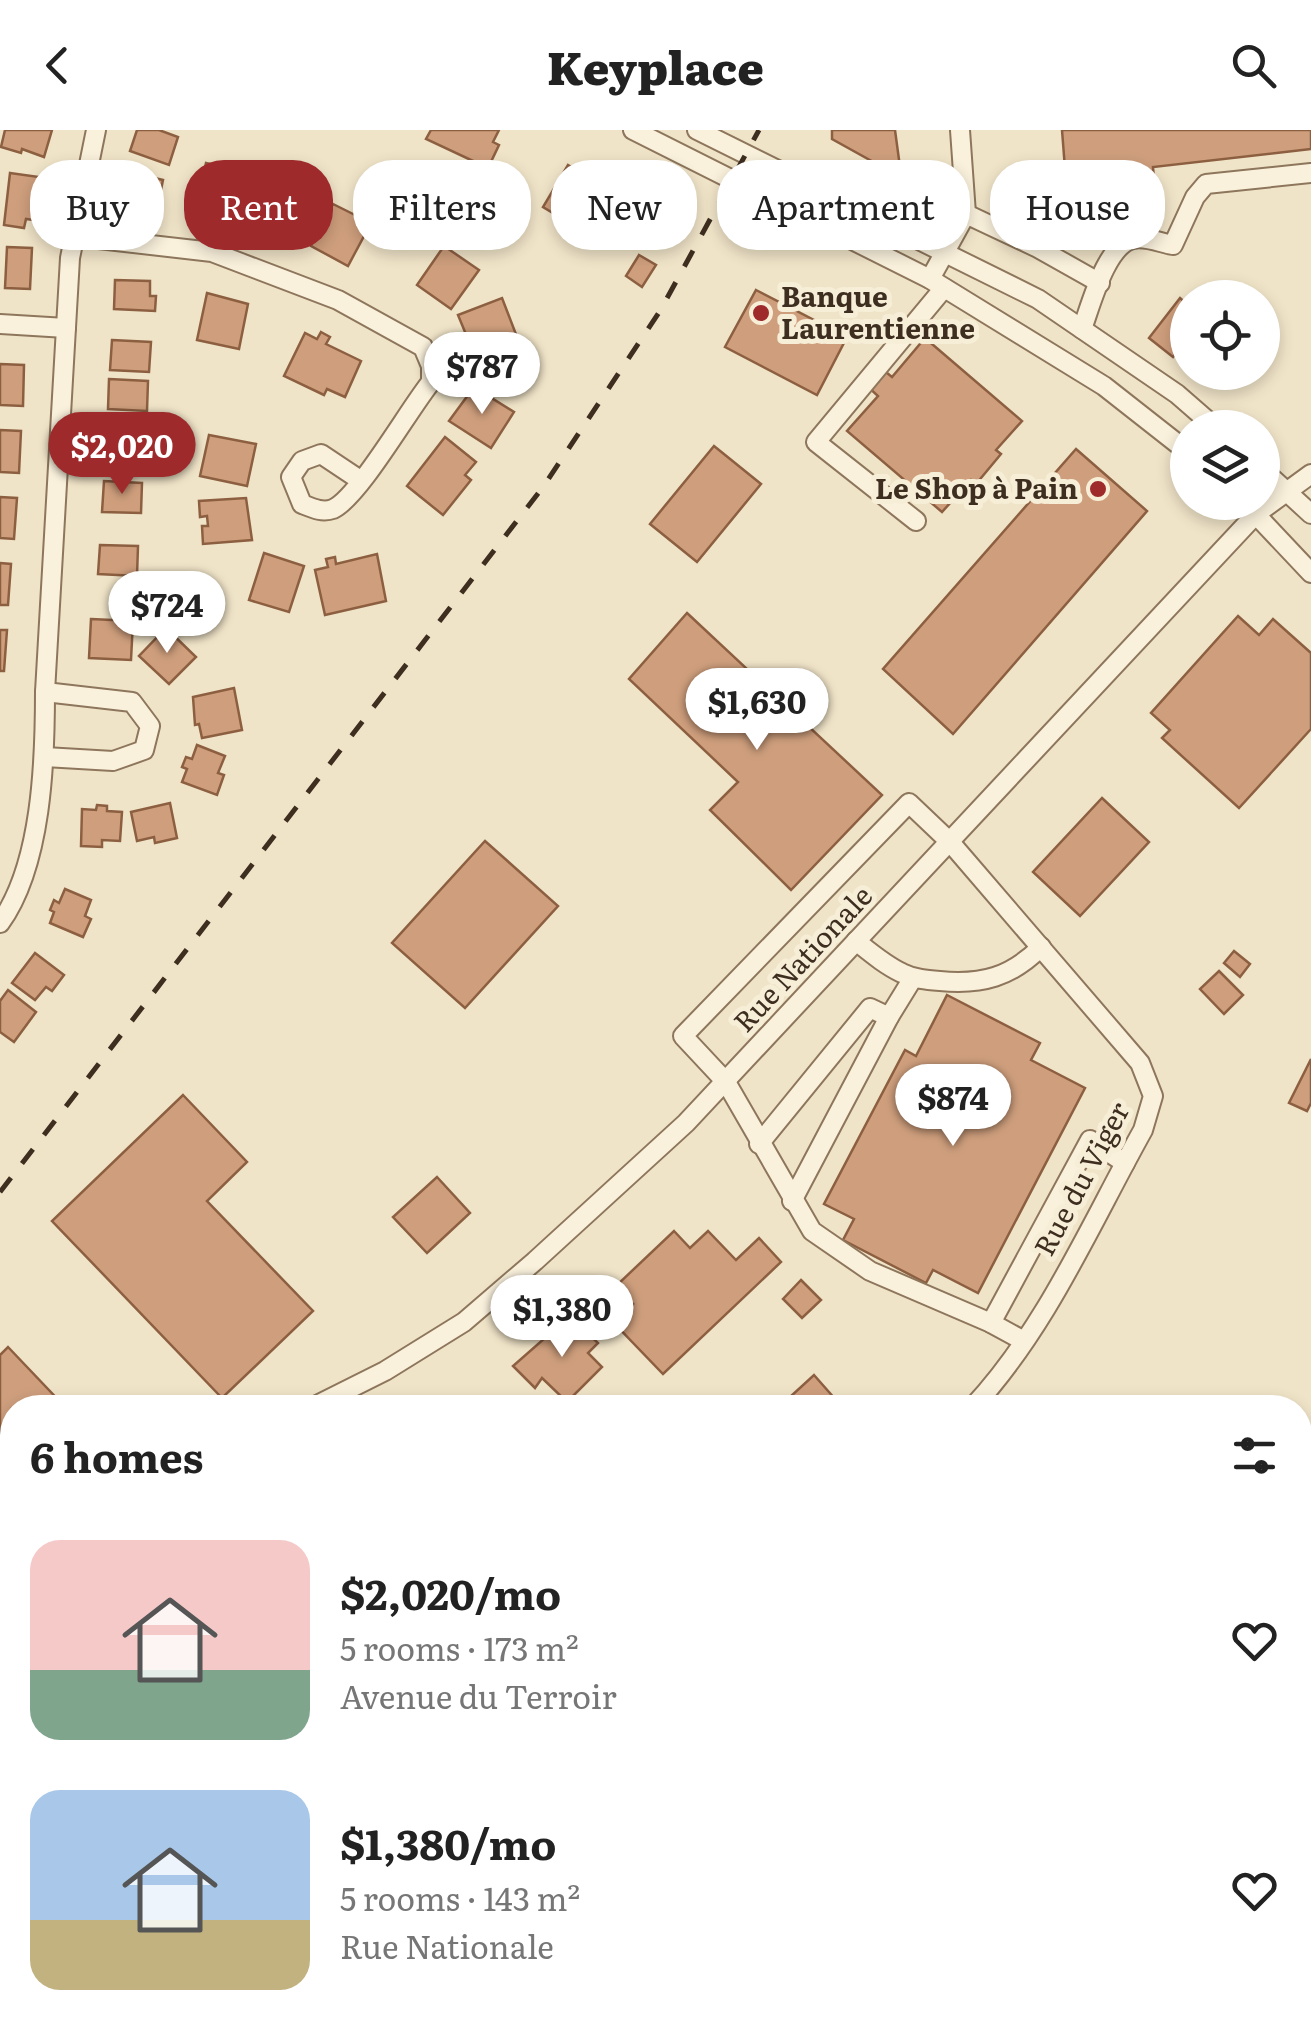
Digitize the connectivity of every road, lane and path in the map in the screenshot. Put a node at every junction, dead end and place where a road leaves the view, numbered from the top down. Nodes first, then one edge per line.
1 (96, 130) edge
2 (633, 130) edge
3 (697, 130) edge
4 (960, 130) edge
5 (89, 160) edge
6 (962, 160) edge
7 (1311, 173) edge
8 (970, 216) edge
9 (164, 247) edge
10 (71, 250) edge
11 (944, 251) junction
12 (937, 284) junction
13 (1100, 284) junction
14 (0, 324) edge
15 (66, 328) junction
16 (1088, 333) junction
17 (1073, 367) junction
18 (1195, 410) edge
19 (1170, 438) edge
20 (1311, 474) edge
21 (360, 480) dead end
22 (1280, 484) edge
23 (1289, 492) junction
24 (1280, 496) edge
25 (1311, 514) edge
26 (1239, 520) edge
27 (1261, 520) edge
28 (916, 521) dead end
29 (1311, 572) edge
30 (45, 692) junction
31 (45, 757) junction
32 (950, 842) junction
33 (0, 923) edge
34 (856, 942) junction
35 (1040, 947) junction
36 (913, 978) junction
37 (889, 1017) junction
38 (726, 1082) junction
39 (759, 1144) junction
40 (1125, 1163) junction
41 (792, 1201) junction
42 (992, 1324) junction
43 (1024, 1341) junction
44 (337, 1395) edge
45 (982, 1395) edge

1 - 5 street
2 - 12 street
3 - 11 street
4 - 6 street
7 - 13 street
8 - 13 street
9 - 21 street
10 - 15 street
11 - 12 street
11 - 16 street
12 - 17 street
12 - 28 street
13 - 16 street
14 - 15 street
15 - 30 street
16 - 17 street
16 - 18 street
17 - 19 street
20 - 23 street, Rue Nationale
22 - 23 street
23 - 24 street, Rue Nationale
23 - 25 street
26 - 32 street, Rue Nationale
27 - 29 street
30 - 31 street
30 - 31 street
31 - 33 street
32 - 34 street, Rue Nationale
32 - 35 street, Rue du Viger
32 - 38 street, Rue du Viger
34 - 36 street
34 - 38 street, Rue Nationale
35 - 36 street
35 - 40 street, Rue du Viger
36 - 37 street
37 - 39 street
37 - 41 street
38 - 39 street
38 - 44 street, Rue Nationale
39 - 41 street
40 - 42 street
40 - 43 street, Rue du Viger
41 - 42 street
42 - 43 street
43 - 45 street, Rue du Viger

